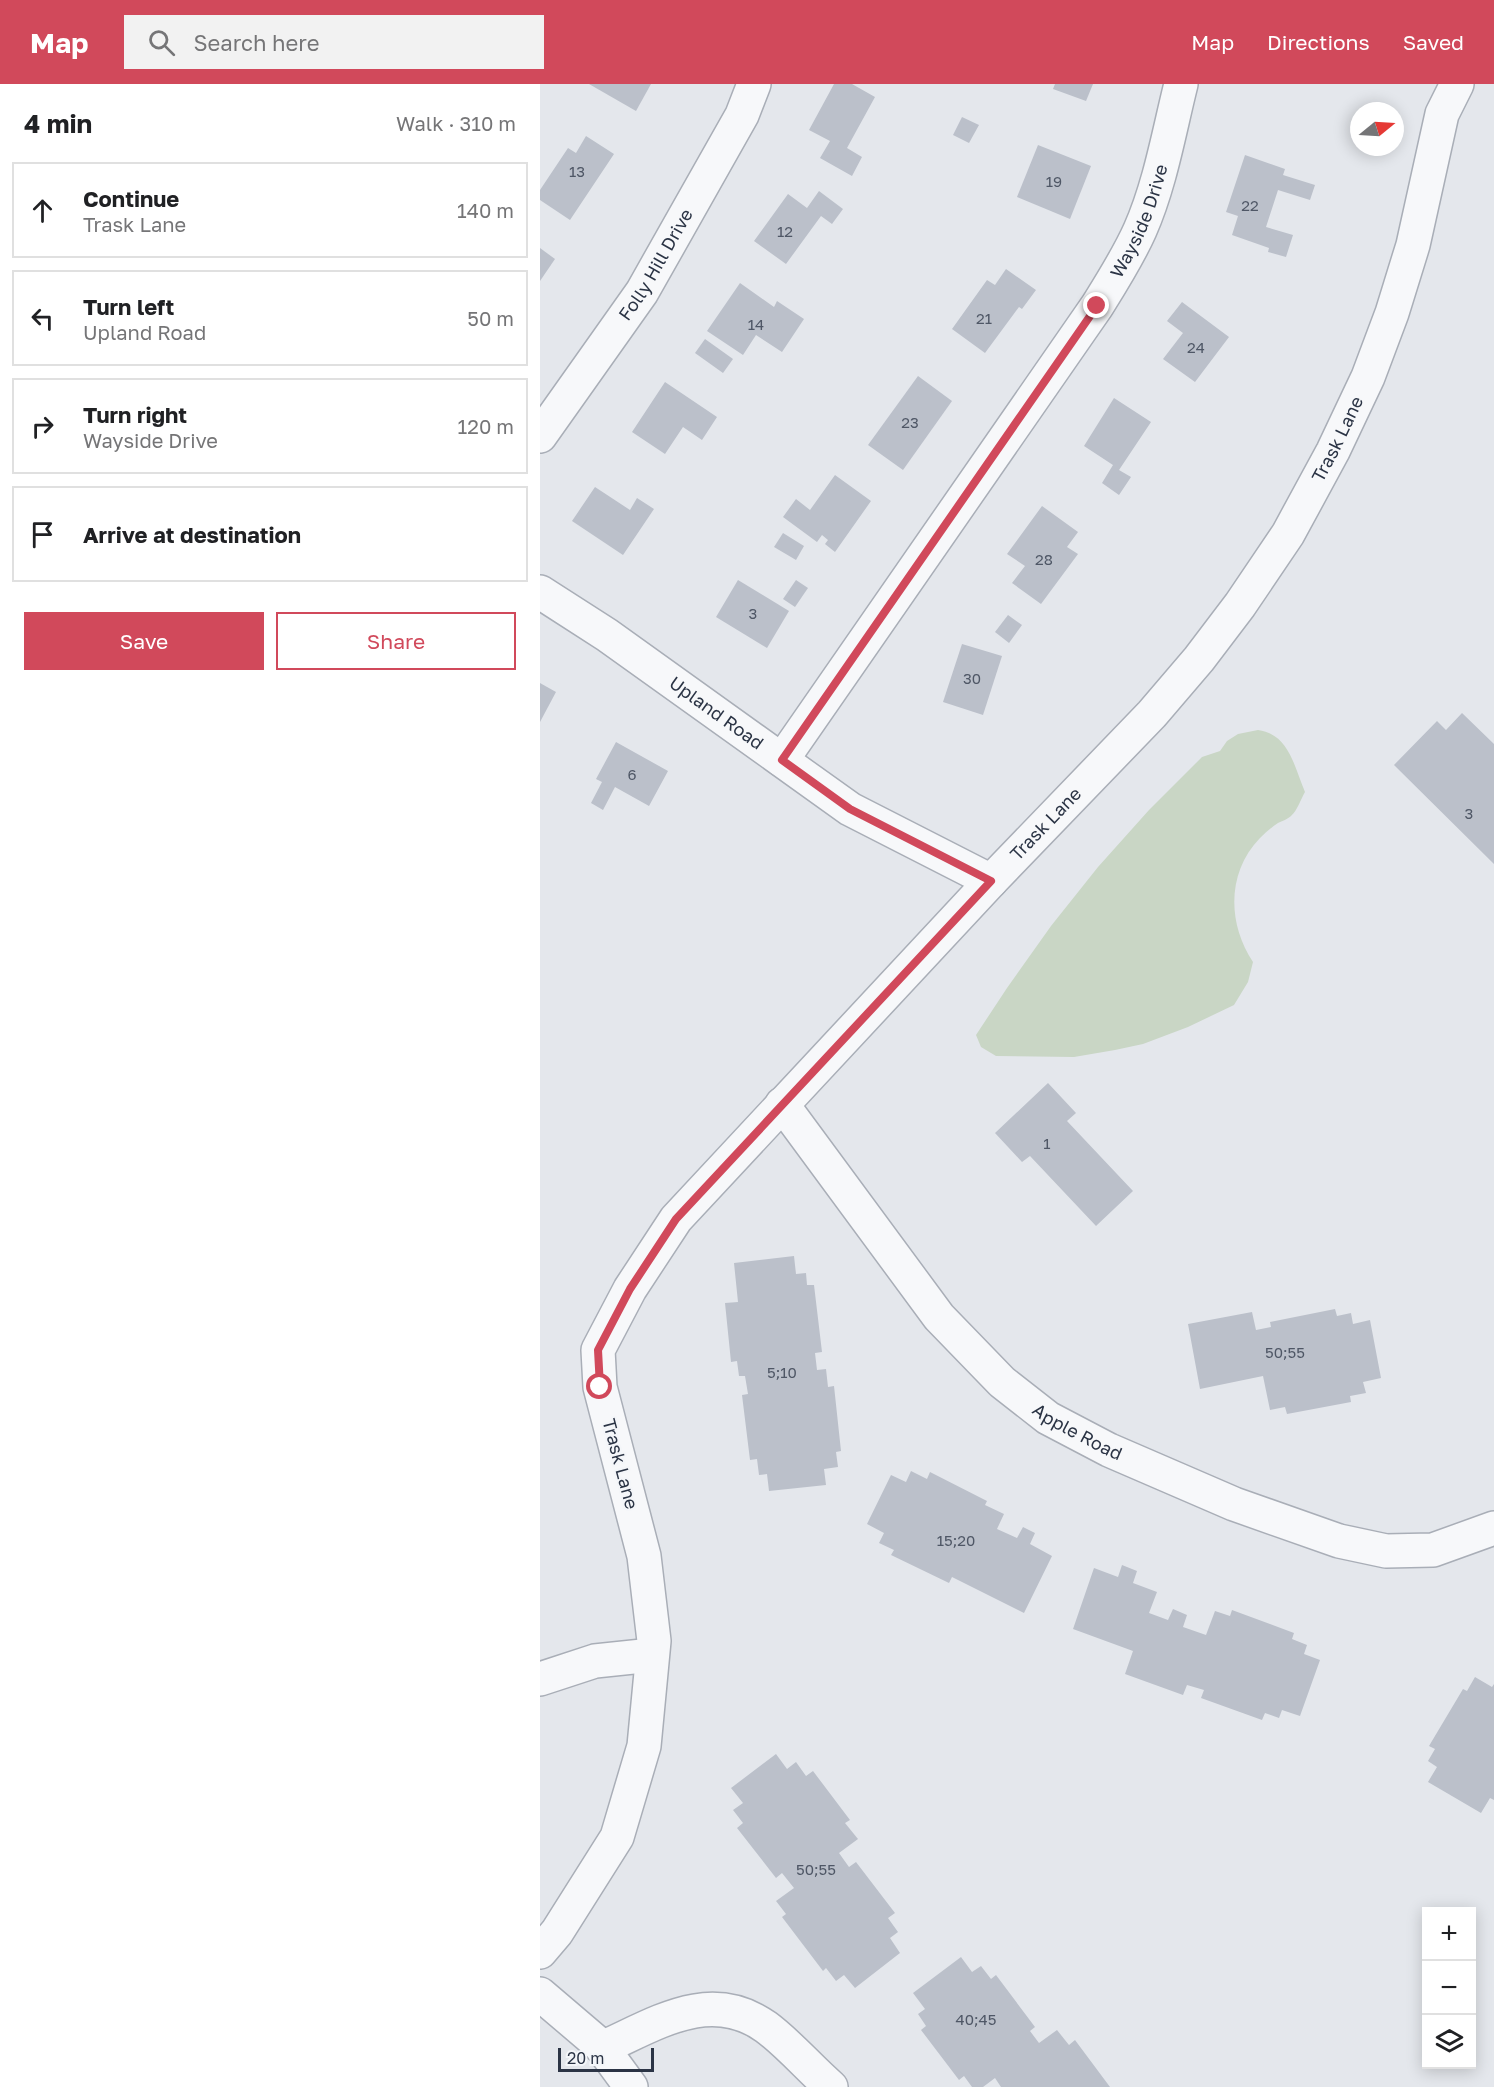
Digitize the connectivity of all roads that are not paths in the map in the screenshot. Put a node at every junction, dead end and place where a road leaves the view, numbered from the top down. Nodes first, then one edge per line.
1 (754, 84) edge
2 (1182, 84) edge
3 (1457, 84) edge
4 (540, 436) edge
5 (540, 592) edge
6 (782, 760) junction
7 (991, 881) junction
8 (782, 1104) junction
9 (1494, 1528) edge
10 (652, 1655) junction
11 (540, 1679) edge
12 (540, 1952) edge
13 (540, 1994) edge
14 (602, 2048) junction
15 (631, 2087) edge
16 (831, 2087) edge

1 - 4 street, Folly Hill Drive
2 - 6 street, Wayside Drive
3 - 7 street, Trask Lane
5 - 6 street, Upland Road
6 - 7 street, Upland Road
7 - 8 street, Trask Lane
8 - 9 street, Apple Road
8 - 10 street, Trask Lane
10 - 11 street
10 - 12 street, Trask Lane
13 - 14 street
14 - 15 street
14 - 16 street

